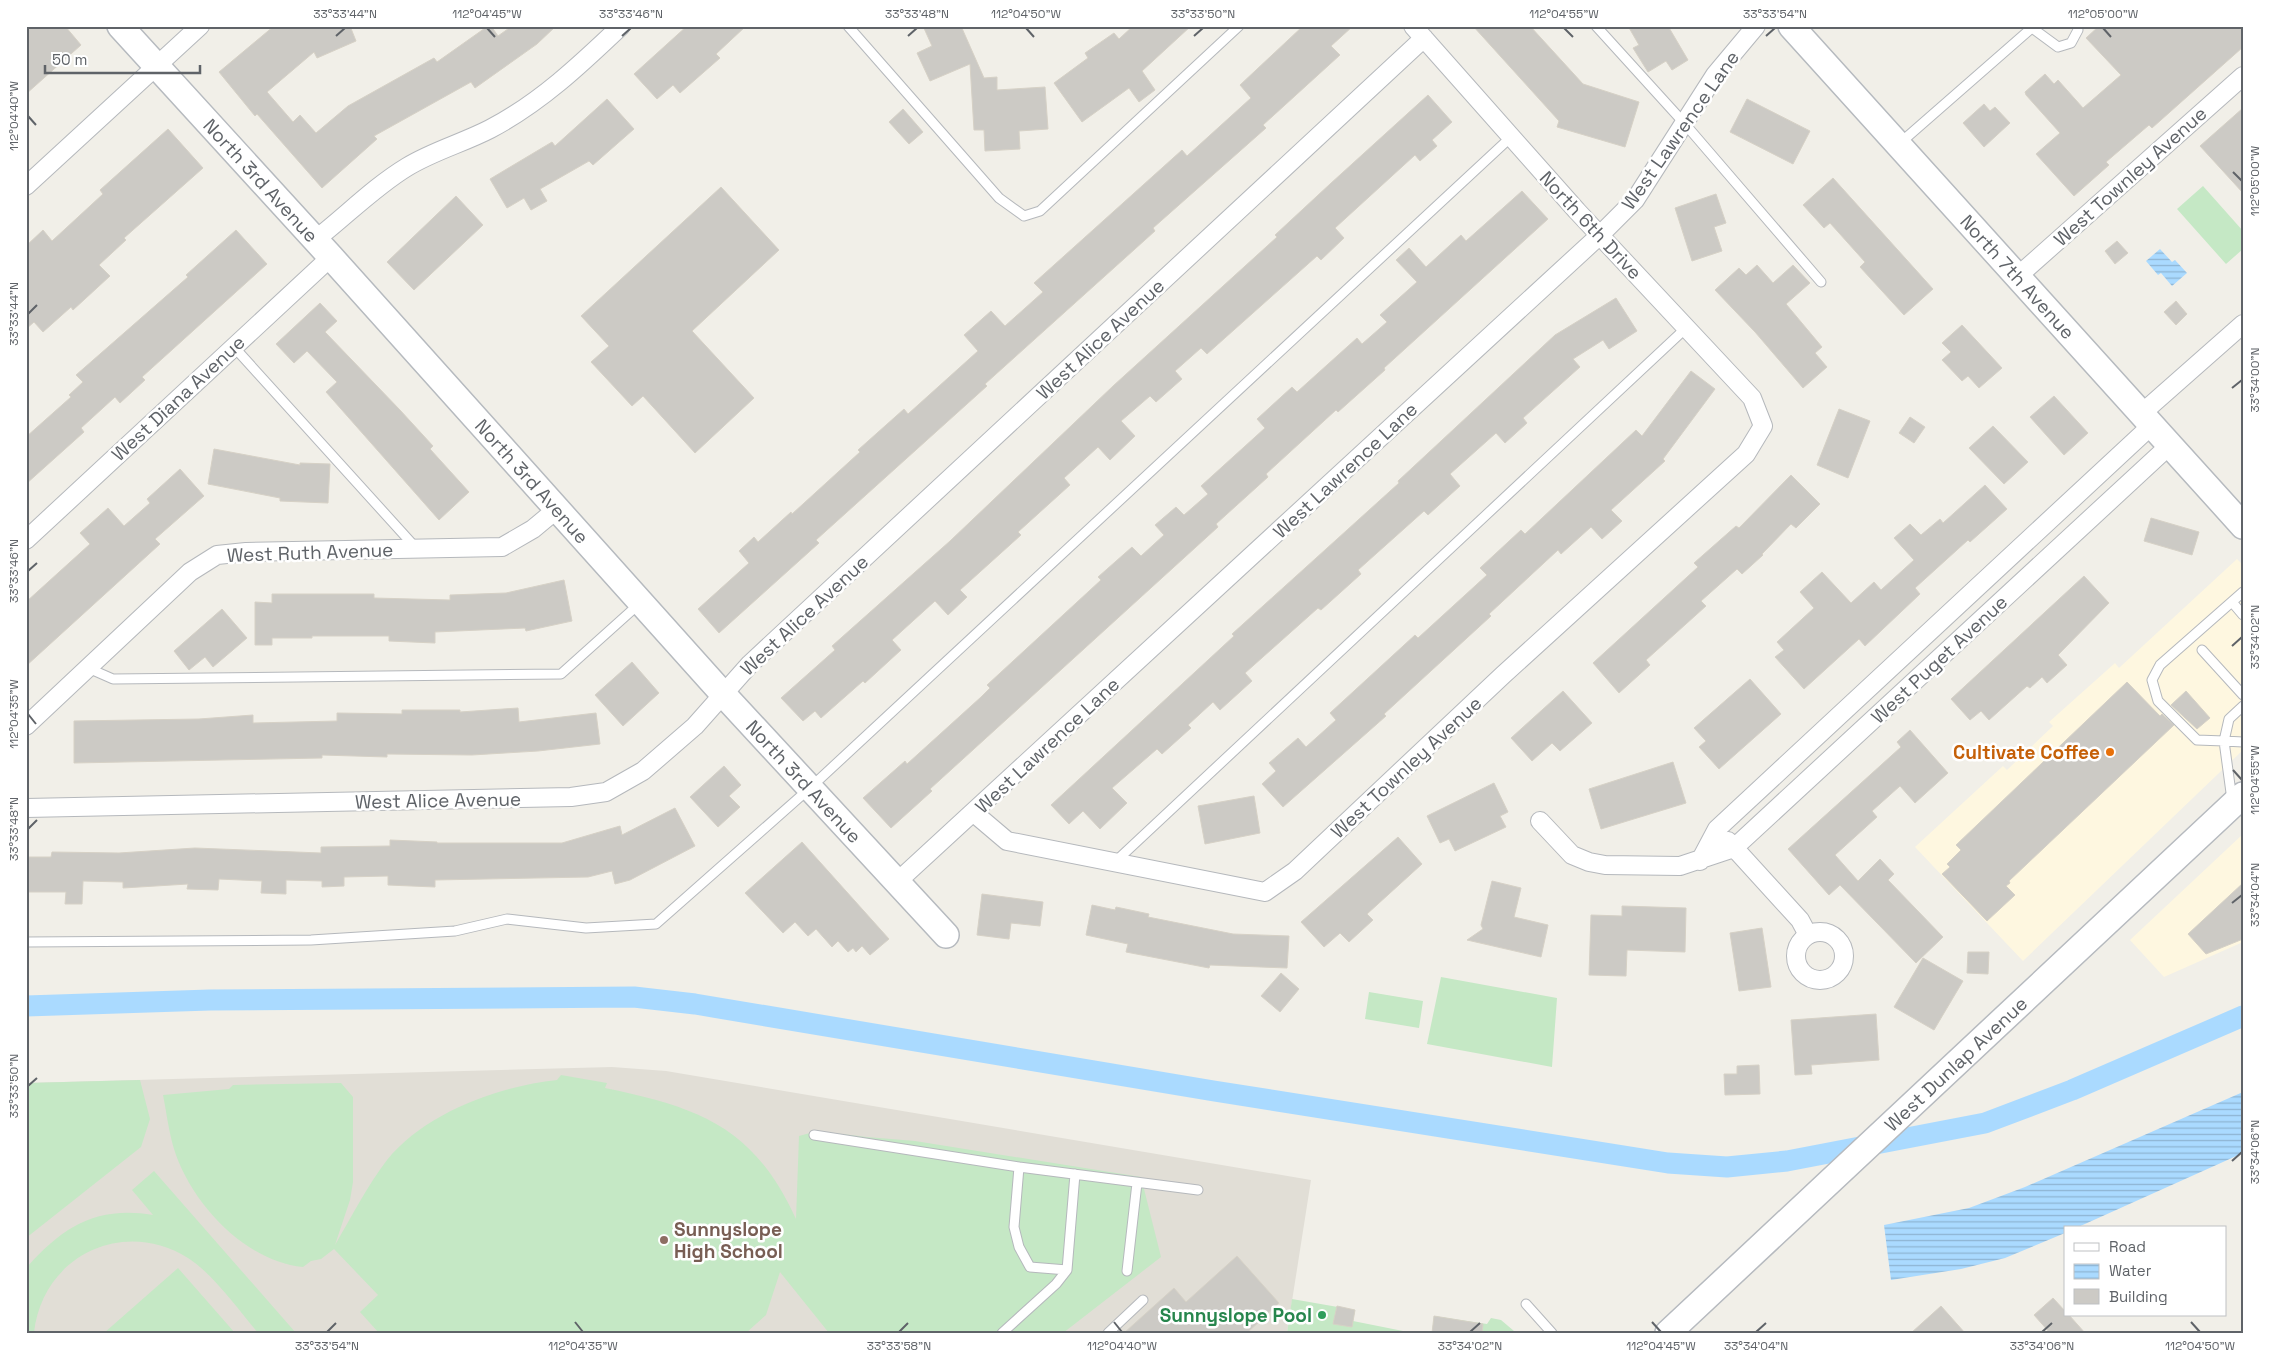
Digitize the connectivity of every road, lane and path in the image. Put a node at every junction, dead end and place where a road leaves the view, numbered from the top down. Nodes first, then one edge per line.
1 (120, 26) edge
2 (200, 26) edge
3 (621, 26) edge
4 (848, 26) edge
5 (1239, 26) edge
6 (1596, 26) edge
7 (1756, 26) edge
8 (1791, 26) edge
9 (2077, 26) edge
10 (2033, 27) edge
11 (1418, 32) edge
12 (155, 66) junction
13 (2243, 76) edge
14 (1685, 124) junction
15 (1511, 137) junction
16 (1899, 144) junction
17 (26, 186) edge
18 (1600, 235) junction
19 (323, 248) junction
20 (2018, 276) junction
21 (1821, 282) dead end
22 (2243, 324) edge
23 (1686, 328) junction
24 (234, 347) junction
25 (2147, 419) junction
26 (1763, 426) joint
27 (2170, 445) junction
28 (557, 509) junction
29 (2243, 526) edge
30 (26, 540) edge
31 (416, 548) junction
32 (2243, 592) edge
33 (2243, 601) edge
34 (641, 602) junction
35 (2232, 602) junction
36 (2243, 615) edge
37 (2202, 650) dead end
38 (88, 668) junction
39 (724, 694) junction
40 (2243, 695) edge
41 (1851, 704) junction
42 (2243, 706) edge
43 (1869, 724) junction
44 (26, 726) edge
45 (2224, 740) junction
46 (2243, 742) edge
47 (810, 788) junction
48 (2238, 800) edge
49 (26, 808) edge
50 (974, 812) junction
51 (1540, 821) dead end
52 (1717, 829) junction
53 (1734, 848) junction
54 (1700, 861) junction
55 (1114, 863) junction
56 (897, 882) junction
57 (946, 935) dead end
58 (1808, 935) dead end
59 (26, 942) edge
60 (814, 1134) dead end
61 (1019, 1167) junction
62 (1075, 1174) junction
63 (1138, 1183) junction
64 (1198, 1190) dead end
65 (1067, 1270) junction
66 (1127, 1271) dead end
67 (1143, 1300) dead end
68 (1526, 1304) dead end
69 (1002, 1333) edge
70 (1108, 1333) edge
71 (1552, 1333) edge
72 (1668, 1333) edge

1 - 12 main road, North 3rd Avenue
2 - 12 street
3 - 19 street, West Diana Avenue
4 - 5 lane
6 - 14 lane
7 - 14 street, West Lawrence Lane
8 - 16 main road, North 7th Avenue
9 - 10 lane
10 - 16 lane
11 - 15 street, North 6th Drive
11 - 39 street, West Alice Avenue
12 - 17 street
12 - 19 main road, North 3rd Avenue
13 - 20 street, West Townley Avenue
14 - 18 street, West Lawrence Lane
14 - 21 lane
15 - 18 street, North 6th Drive
15 - 47 lane
16 - 20 main road, North 7th Avenue
18 - 23 street, North 6th Drive
18 - 50 street, West Lawrence Lane
19 - 24 street, West Diana Avenue
19 - 28 main road, North 3rd Avenue
20 - 25 main road, North 7th Avenue
22 - 25 street, West Puget Avenue
23 - 26 street, North 6th Drive
23 - 55 lane
24 - 30 street, West Diana Avenue
24 - 31 lane
25 - 27 main road, North 7th Avenue
25 - 41 street, West Puget Avenue
26 - 55 street, West Townley Avenue
27 - 29 main road, North 7th Avenue
27 - 43 street, West Puget Avenue
28 - 31 street, West Ruth Avenue
28 - 34 main road, North 3rd Avenue
31 - 38 street, West Ruth Avenue
32 - 35 lane
33 - 35 lane
34 - 38 lane
34 - 39 main road, North 3rd Avenue
35 - 36 lane
35 - 45 lane
37 - 40 lane
38 - 44 street, West Ruth Avenue
39 - 47 main road, North 3rd Avenue
39 - 49 street, West Alice Avenue
41 - 43 street
41 - 52 street, West Puget Avenue
42 - 45 lane
43 - 53 street, West Puget Avenue
45 - 46 lane
45 - 48 lane
47 - 56 main road, North 3rd Avenue
47 - 59 lane
48 - 72 main road, West Dunlap Avenue
50 - 55 street, West Townley Avenue
50 - 56 street, West Lawrence Lane
51 - 54 street, West Puget Avenue
52 - 53 street
52 - 54 street, West Puget Avenue
53 - 54 street, West Puget Avenue
53 - 58 street
56 - 57 main road, North 3rd Avenue
60 - 61 lane
61 - 62 lane
61 - 65 lane
62 - 63 lane
62 - 65 lane
63 - 64 lane
63 - 66 lane
65 - 69 lane
67 - 70 lane
68 - 71 lane

